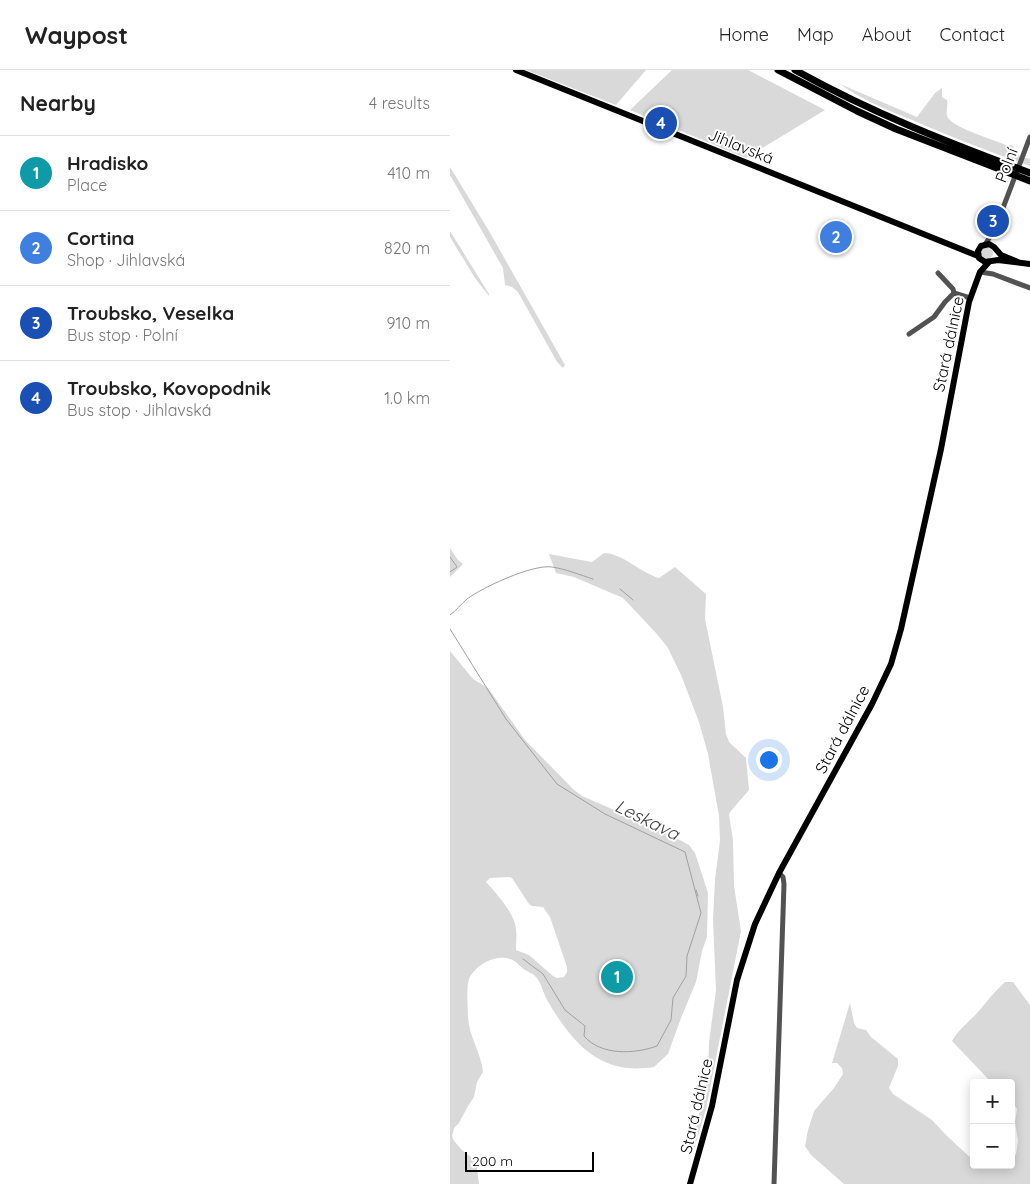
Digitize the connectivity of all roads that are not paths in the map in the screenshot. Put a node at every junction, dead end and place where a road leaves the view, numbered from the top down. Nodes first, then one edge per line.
1 (516, 70) edge
2 (778, 70) edge
3 (795, 70) edge
4 (1030, 138) edge
5 (1006, 169) junction
6 (1029, 177) edge
7 (995, 228) junction
8 (986, 244) junction
9 (955, 247) junction
10 (979, 248) junction
11 (995, 249) junction
12 (979, 258) junction
13 (991, 261) junction
14 (1018, 262) junction
15 (1030, 264) edge
16 (938, 272) dead end
17 (980, 272) junction
18 (1030, 288) edge
19 (954, 293) junction
20 (970, 298) junction
21 (908, 334) dead end
22 (779, 873) junction
23 (690, 1184) edge
24 (774, 1184) edge

1 - 9 main road, Jihlavská
2 - 5 highway
3 - 5 highway
4 - 7 street, Polní
5 - 6 highway
7 - 8 street, Polní
7 - 11 street, Polní
8 - 10 main road
8 - 11 main road, Jihlavská
9 - 10 main road, Jihlavská
9 - 12 main road, Jihlavská
10 - 12 main road
11 - 13 main road
11 - 14 main road, Jihlavská
12 - 13 main road, Jihlavská
12 - 17 main road, Stará dálnice
13 - 14 main road, Jihlavská
13 - 17 main road, Stará dálnice
14 - 15 main road, Jihlavská
16 - 19 street
17 - 18 street
17 - 20 main road, Stará dálnice
19 - 20 street
19 - 21 street
20 - 22 main road, Stará dálnice
22 - 23 main road, Stará dálnice
22 - 24 street

